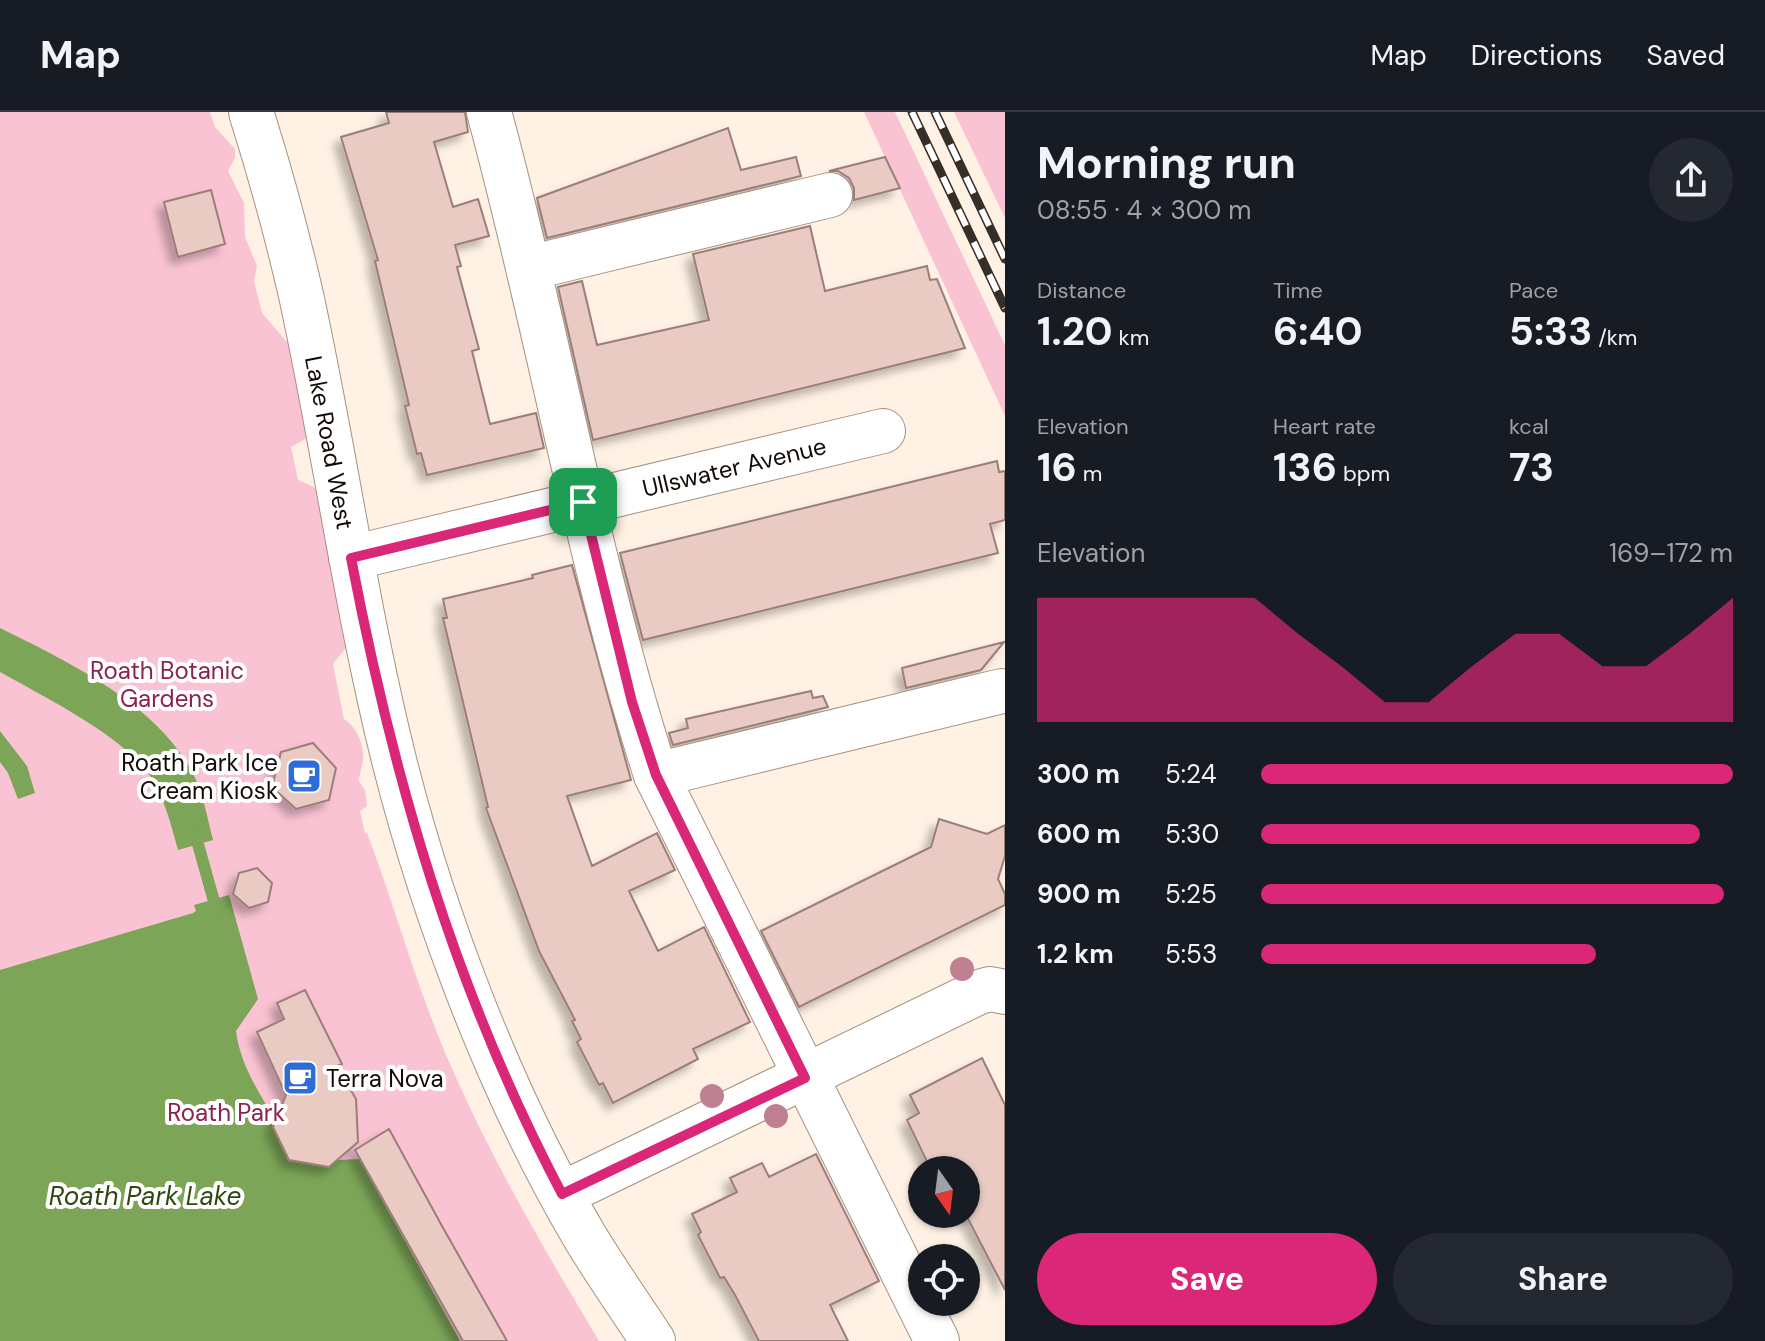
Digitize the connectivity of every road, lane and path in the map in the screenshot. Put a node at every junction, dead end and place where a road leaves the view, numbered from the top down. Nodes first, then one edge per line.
1 (251, 112) edge
2 (489, 112) edge
3 (830, 195) dead end
4 (529, 268) junction
5 (883, 431) dead end
6 (583, 502) junction
7 (351, 558) junction
8 (1002, 691) dead end
9 (656, 775) junction
10 (1005, 992) edge
11 (805, 1078) junction
12 (562, 1194) junction
13 (653, 1341) edge
14 (937, 1341) edge

1 - 7 street, Lake Road West
2 - 4 street
3 - 4 street
4 - 6 street
5 - 6 street, Ullswater Avenue
6 - 7 street, Ullswater Avenue
6 - 9 street
7 - 12 street, Lake Road West
8 - 9 street
9 - 11 street
10 - 11 street
11 - 12 street
11 - 14 street
12 - 13 street, Lake Road West

